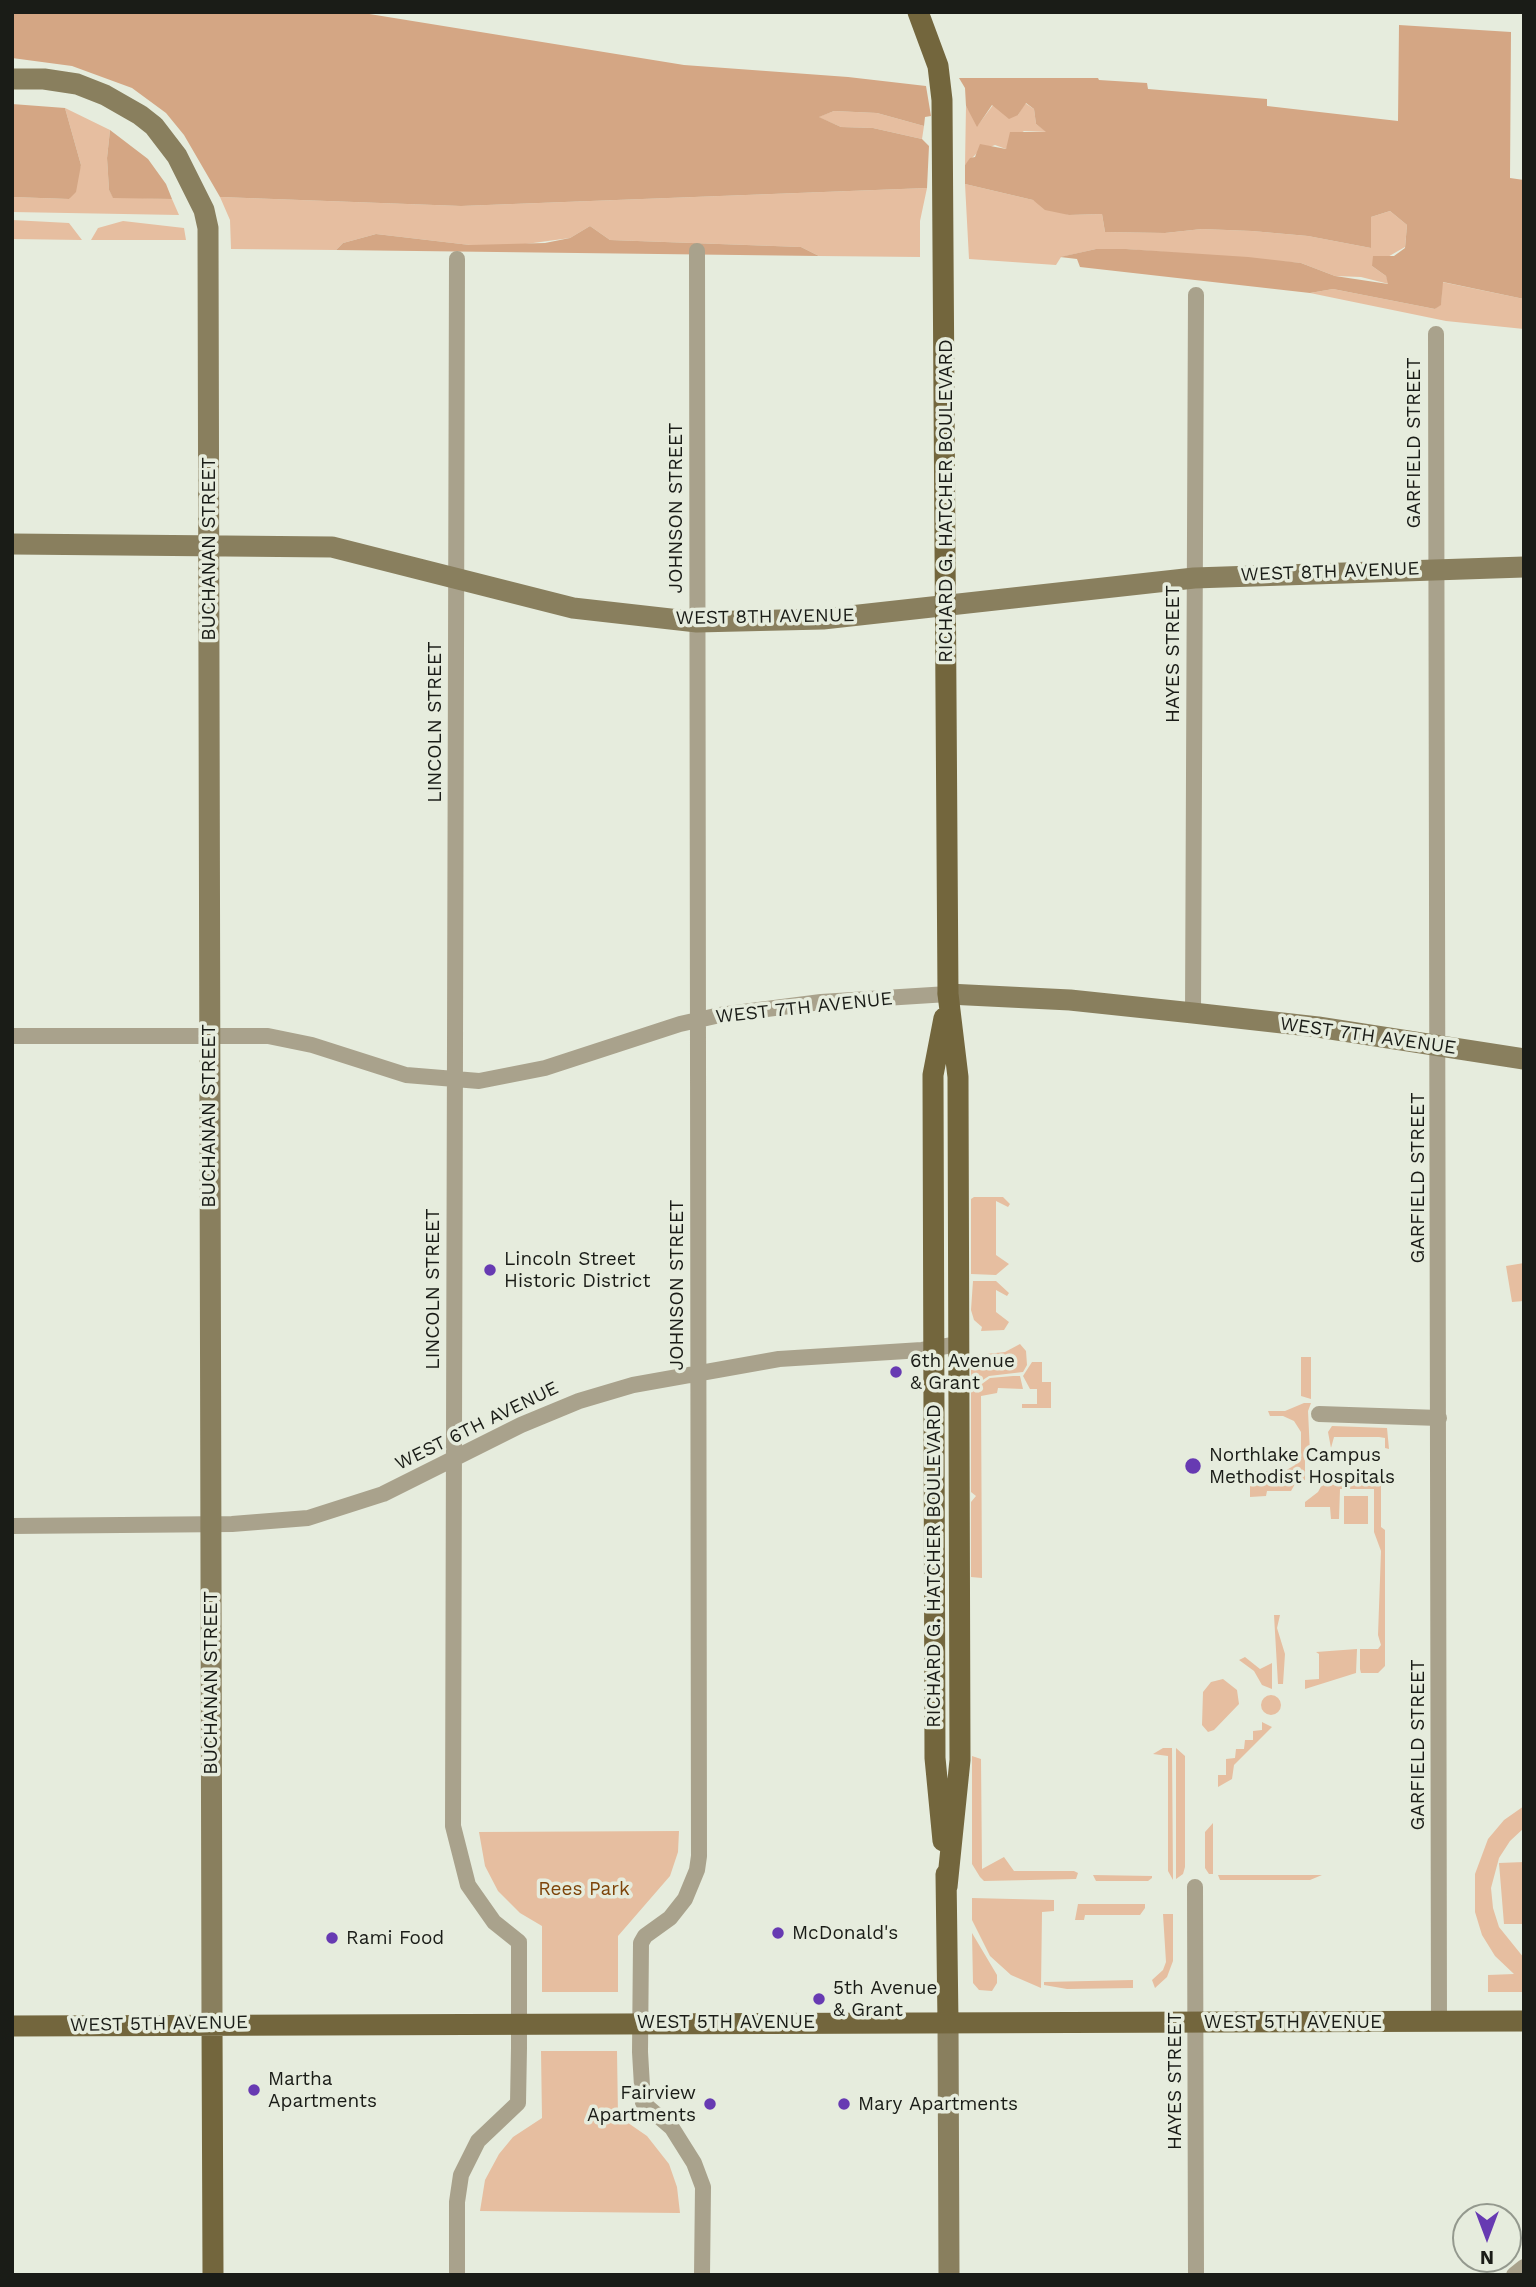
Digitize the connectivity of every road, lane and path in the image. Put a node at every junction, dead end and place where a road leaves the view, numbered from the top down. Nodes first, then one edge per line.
1 (918, 12) edge
2 (12, 79) edge
3 (697, 251) dead end
4 (457, 259) dead end
5 (1196, 295) dead end
6 (1436, 334) dead end
7 (12, 544) edge
8 (209, 544) junction
9 (1524, 567) edge
10 (1434, 568) junction
11 (456, 578) junction
12 (1194, 578) junction
13 (948, 607) junction
14 (697, 622) junction
15 (948, 994) junction
16 (1192, 1013) junction
17 (698, 1020) junction
18 (12, 1035) edge
19 (208, 1035) junction
20 (1438, 1046) junction
21 (1524, 1059) edge
22 (455, 1080) junction
23 (959, 1344) junction
24 (934, 1348) junction
25 (699, 1372) junction
26 (1319, 1414) dead end
27 (1439, 1418) junction
28 (454, 1460) junction
29 (210, 1524) junction
30 (12, 1526) edge
31 (935, 1622) junction
32 (959, 1622) junction
33 (947, 1887) junction
34 (1195, 1887) dead end
35 (1439, 2021) junction
36 (1524, 2021) edge
37 (519, 2022) junction
38 (640, 2022) junction
39 (948, 2022) junction
40 (1196, 2022) junction
41 (212, 2023) junction
42 (12, 2026) edge
43 (1524, 2267) edge
44 (213, 2275) edge
45 (457, 2275) edge
46 (702, 2275) edge
47 (948, 2275) edge
48 (1196, 2275) edge
49 (1514, 2275) edge

1 - 13 main road, RICHARD G. HATCHER BOULEVARD
2 - 8 street, BUCHANAN STREET
3 - 14 street, JOHNSON STREET
4 - 11 street, LINCOLN STREET
5 - 12 street, HAYES STREET
6 - 10 street, GARFIELD STREET
7 - 8 street, WEST 8TH AVENUE
8 - 11 street, WEST 8TH AVENUE
8 - 19 street, BUCHANAN STREET
9 - 10 street, WEST 8TH AVENUE
10 - 12 street, WEST 8TH AVENUE
10 - 20 street, GARFIELD STREET
11 - 14 street, WEST 8TH AVENUE
11 - 22 street, LINCOLN STREET
12 - 13 street, WEST 8TH AVENUE
12 - 16 street, HAYES STREET
13 - 14 street, WEST 8TH AVENUE
13 - 15 main road, RICHARD G. HATCHER BOULEVARD
14 - 17 street, JOHNSON STREET
15 - 16 street, WEST 7TH AVENUE
15 - 17 street, WEST 7TH AVENUE
15 - 23 main road, RICHARD G. HATCHER BOULEVARD
15 - 24 main road, RICHARD G. HATCHER BOULEVARD
16 - 20 street, WEST 7TH AVENUE
17 - 22 street, WEST 7TH AVENUE
17 - 25 street, JOHNSON STREET
18 - 19 street, WEST 7TH AVENUE
19 - 22 street, WEST 7TH AVENUE
19 - 29 street, BUCHANAN STREET
20 - 21 street, WEST 7TH AVENUE
20 - 27 street, GARFIELD STREET
22 - 28 street, LINCOLN STREET
23 - 24 street, WEST 6TH AVENUE
23 - 32 main road, RICHARD G. HATCHER BOULEVARD
24 - 25 street, WEST 6TH AVENUE
24 - 31 main road, RICHARD G. HATCHER BOULEVARD
25 - 28 street, WEST 6TH AVENUE
25 - 38 street, JOHNSON STREET
26 - 27 street
27 - 35 street, GARFIELD STREET
28 - 29 street, WEST 6TH AVENUE
28 - 37 street, LINCOLN STREET
29 - 30 street, WEST 6TH AVENUE
29 - 41 street, BUCHANAN STREET
31 - 32 main road
31 - 33 main road, RICHARD G. HATCHER BOULEVARD
32 - 33 main road, RICHARD G. HATCHER BOULEVARD
33 - 39 main road, RICHARD G. HATCHER BOULEVARD
34 - 40 street, HAYES STREET
35 - 36 main road, WEST 5TH AVENUE
35 - 40 main road, WEST 5TH AVENUE
37 - 38 main road, WEST 5TH AVENUE
37 - 41 main road, WEST 5TH AVENUE
37 - 45 street, LINCOLN STREET
38 - 39 main road, WEST 5TH AVENUE
38 - 46 street, JOHNSON STREET
39 - 40 main road, WEST 5TH AVENUE
39 - 47 street, RICHARD G. HATCHER BOULEVARD
40 - 48 street, HAYES STREET
41 - 42 main road, WEST 5TH AVENUE
41 - 44 main road, BUCHANAN STREET
43 - 49 street

